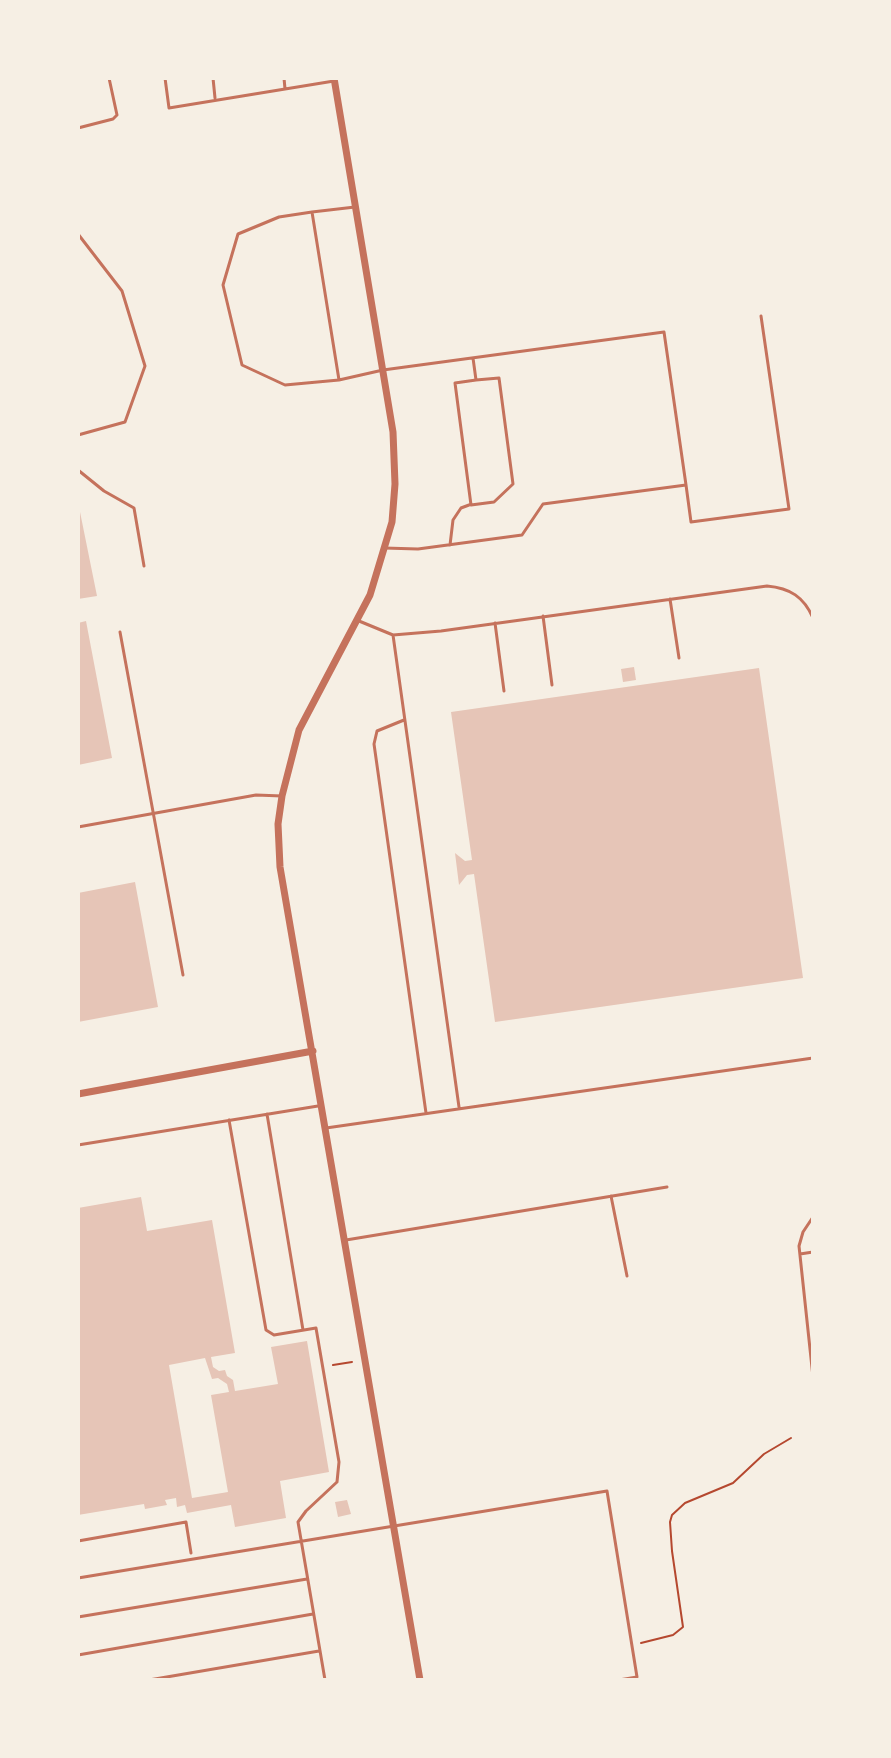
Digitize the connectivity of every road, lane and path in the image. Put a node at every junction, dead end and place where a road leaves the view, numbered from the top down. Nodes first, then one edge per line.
1 (109, 78) edge
2 (165, 78) edge
3 (213, 78) edge
4 (284, 78) edge
5 (334, 80) edge
6 (285, 89) junction
7 (215, 99) junction
8 (78, 128) edge
9 (355, 207) junction
10 (312, 212) junction
11 (78, 234) edge
12 (761, 316) dead end
13 (473, 358) junction
14 (383, 370) junction
15 (339, 380) junction
16 (476, 380) junction
17 (78, 435) edge
18 (78, 470) edge
19 (686, 485) junction
20 (471, 505) junction
21 (450, 545) junction
22 (384, 548) junction
23 (144, 566) dead end
24 (670, 598) junction
25 (543, 616) junction
26 (813, 618) edge
27 (355, 620) junction
28 (495, 623) junction
29 (120, 632) dead end
30 (393, 635) junction
31 (679, 658) dead end
32 (552, 685) dead end
33 (504, 691) dead end
34 (404, 720) junction
35 (282, 796) junction
36 (154, 812) junction
37 (78, 827) edge
38 (183, 975) dead end
39 (313, 1051) junction
40 (813, 1058) edge
41 (78, 1094) edge
42 (322, 1105) junction
43 (459, 1109) junction
44 (426, 1113) junction
45 (267, 1114) junction
46 (229, 1120) junction
47 (326, 1128) junction
48 (78, 1145) edge
49 (667, 1187) dead end
50 (611, 1196) junction
51 (813, 1217) edge
52 (346, 1240) junction
53 (813, 1252) edge
54 (800, 1254) junction
55 (627, 1276) dead end
56 (303, 1330) junction
57 (352, 1362) dead end
58 (331, 1365) dead end
59 (813, 1377) edge
60 (791, 1438) dead end
61 (395, 1525) junction
62 (78, 1541) edge
63 (301, 1541) junction
64 (191, 1553) dead end
65 (78, 1578) edge
66 (307, 1579) junction
67 (313, 1614) junction
68 (78, 1617) edge
69 (632, 1644) junction
70 (320, 1651) junction
71 (78, 1655) edge
72 (149, 1680) edge
73 (325, 1680) edge
74 (420, 1680) edge
75 (619, 1680) edge

1 - 8 lane
2 - 7 lane
3 - 7 lane
4 - 6 lane
5 - 6 lane
5 - 9 street
6 - 7 lane
9 - 10 lane
9 - 14 street
10 - 15 lane
10 - 15 lane
11 - 17 lane
12 - 19 lane
13 - 14 lane
13 - 16 lane
13 - 19 lane
14 - 15 lane
14 - 22 street
16 - 20 lane
16 - 20 lane
18 - 23 lane
19 - 21 lane
20 - 21 lane
21 - 22 lane
22 - 27 street
24 - 25 lane
24 - 26 lane
24 - 31 lane
25 - 28 lane
25 - 32 lane
27 - 30 lane
27 - 35 street
28 - 30 lane
28 - 33 lane
29 - 36 lane
30 - 34 lane
34 - 43 lane
34 - 44 lane
35 - 36 lane
35 - 39 street
36 - 37 lane
36 - 38 lane
39 - 41 street
39 - 42 street
40 - 43 lane
42 - 45 lane
42 - 47 street
43 - 44 lane
44 - 47 lane
45 - 46 lane
45 - 56 lane
46 - 48 lane
46 - 56 lane
47 - 52 street
49 - 50 lane
50 - 52 lane
50 - 55 lane
51 - 54 lane
52 - 61 street
53 - 54 lane
54 - 59 lane
56 - 63 lane
57 - 58 path
60 - 69 path
61 - 63 lane
61 - 69 lane
61 - 74 street
62 - 64 lane
63 - 65 lane
63 - 66 lane
66 - 67 lane
66 - 68 lane
67 - 70 lane
67 - 71 lane
69 - 75 lane
70 - 72 lane
70 - 73 lane

